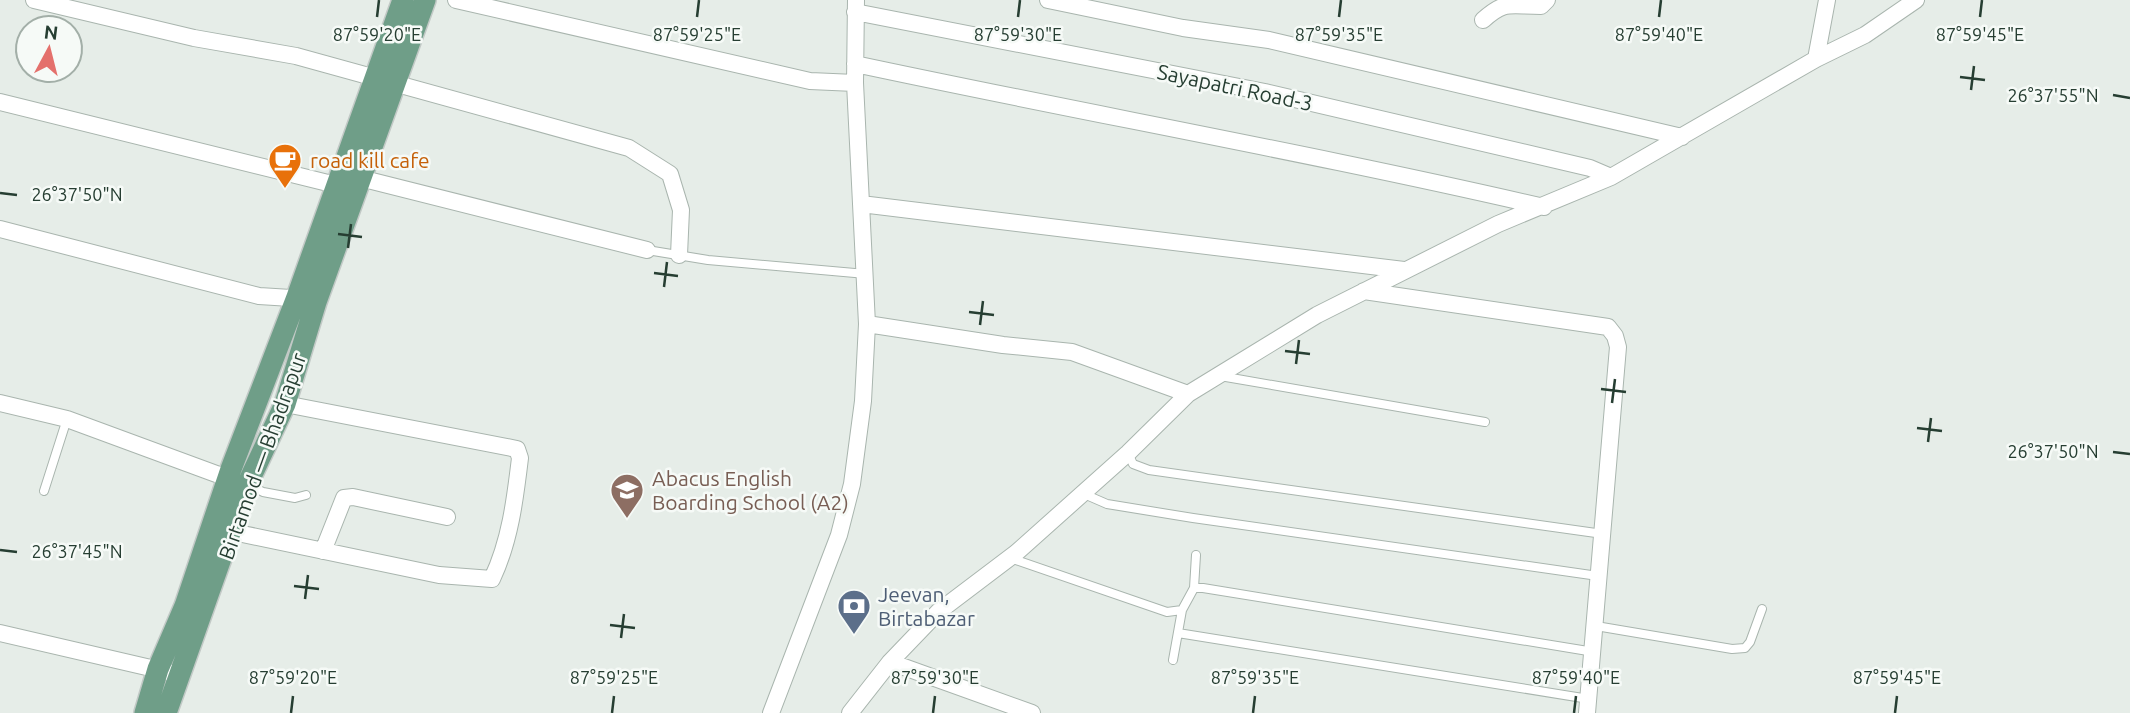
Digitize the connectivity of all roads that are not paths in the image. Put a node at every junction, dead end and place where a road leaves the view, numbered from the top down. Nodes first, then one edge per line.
1 (34, 0) edge
2 (403, 0) edge
3 (425, 0) edge
4 (456, 0) edge
5 (1048, 0) edge
6 (1547, 0) edge
7 (1828, 0) edge
8 (1916, 0) edge
9 (856, 6) edge
10 (1483, 20) dead end
11 (1816, 59) junction
12 (855, 64) junction
13 (374, 78) junction
14 (855, 83) junction
15 (396, 84) junction
16 (0, 102) edge
17 (1682, 137) junction
18 (1611, 177) junction
19 (360, 178) junction
20 (336, 186) junction
21 (861, 204) junction
22 (1544, 206) junction
23 (0, 229) edge
24 (647, 250) joint
25 (678, 255) junction
26 (1405, 270) junction
27 (866, 274) junction
28 (1364, 290) junction
29 (307, 299) junction
30 (867, 324) junction
31 (1217, 376) junction
32 (1188, 394) junction
33 (0, 403) edge
34 (285, 404) junction
35 (67, 419) junction
36 (1485, 422) dead end
37 (1128, 453) junction
38 (237, 482) junction
39 (44, 491) dead end
40 (1084, 494) junction
41 (306, 495) dead end
42 (447, 517) dead end
43 (233, 532) junction
44 (1604, 534) junction
45 (323, 551) junction
46 (1196, 555) dead end
47 (1010, 558) junction
48 (1600, 576) junction
49 (1194, 589) junction
50 (1762, 609) dead end
51 (1182, 610) junction
52 (1596, 626) junction
53 (0, 633) edge
54 (1178, 633) junction
55 (1594, 652) junction
56 (1173, 660) dead end
57 (890, 662) junction
58 (158, 669) junction
59 (181, 675) junction
60 (1589, 706) edge
61 (145, 713) edge
62 (166, 713) edge
63 (771, 713) edge
64 (850, 713) edge
65 (1032, 713) edge

1 - 13 street
2 - 13 main road, Birtamod — Bhadrapur
3 - 15 main road, Birtamod — Bhadrapur
4 - 14 street
5 - 17 street
6 - 10 street
7 - 11 street
8 - 11 street
9 - 12 street
9 - 18 street, Sayapatri Road-3
11 - 17 street
12 - 14 street
12 - 22 street
13 - 15 street
13 - 20 main road, Birtamod — Bhadrapur
14 - 21 street
15 - 19 main road, Birtamod — Bhadrapur
15 - 25 street
16 - 20 street
17 - 18 street
18 - 22 street
19 - 24 street
19 - 29 main road, Birtamod — Bhadrapur
20 - 29 main road, Birtamod — Bhadrapur
21 - 26 street
21 - 27 street
22 - 26 street
23 - 29 street
24 - 25 lane
25 - 27 lane
26 - 28 street
27 - 30 street
28 - 31 street
28 - 44 street
29 - 34 main road, Birtamod — Bhadrapur
29 - 38 main road, Birtamod — Bhadrapur
30 - 32 street
30 - 63 street
31 - 32 street
31 - 36 lane
32 - 37 street
33 - 35 street
34 - 38 main road, Birtamod — Bhadrapur
34 - 45 street
35 - 38 street
35 - 39 lane
37 - 40 street
37 - 44 lane
38 - 41 lane
38 - 43 main road, Birtamod — Bhadrapur
38 - 58 main road, Birtamod — Bhadrapur
40 - 47 street
40 - 48 lane
42 - 45 street
43 - 45 street
43 - 59 main road, Birtamod — Bhadrapur
44 - 48 street
46 - 49 lane
47 - 51 lane
47 - 57 street
48 - 52 street
49 - 51 lane
49 - 55 lane
50 - 52 lane
51 - 54 lane
52 - 55 street
53 - 58 street
54 - 56 lane
54 - 60 lane
55 - 60 street
57 - 64 street
57 - 65 street
58 - 59 street
58 - 61 main road, Birtamod — Bhadrapur
59 - 62 main road, Birtamod — Bhadrapur

